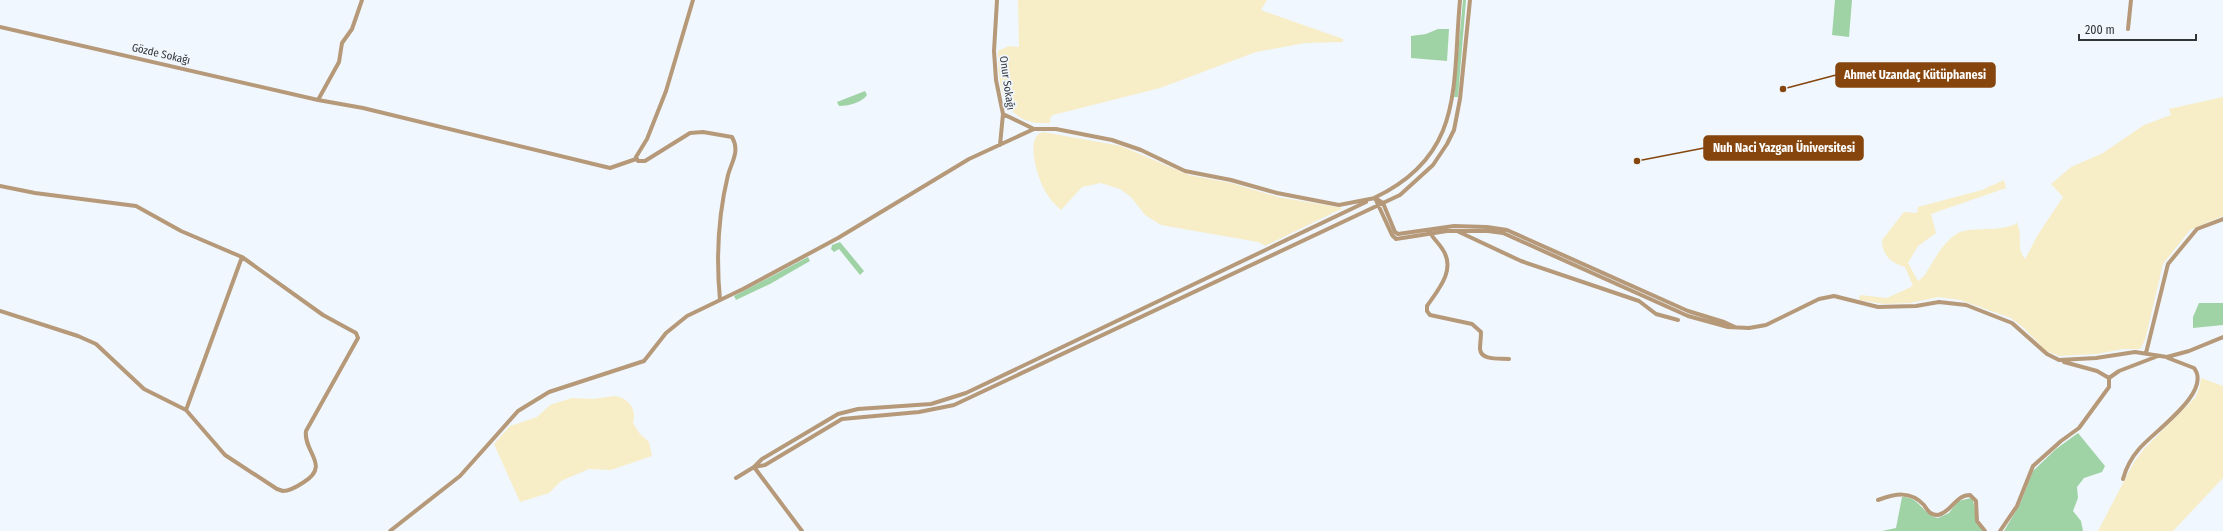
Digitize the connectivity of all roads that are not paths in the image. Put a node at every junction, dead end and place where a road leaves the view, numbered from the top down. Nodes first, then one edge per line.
1 (362, 0) edge
2 (693, 0) edge
3 (997, 0) edge
4 (1460, 0) edge
5 (1470, 0) edge
6 (2131, 0) edge
7 (0, 27) edge
8 (2128, 29) dead end
9 (318, 100) junction
10 (1003, 114) junction
11 (1034, 129) junction
12 (1000, 145) junction
13 (636, 159) junction
14 (0, 186) edge
15 (1375, 198) junction
16 (1383, 203) junction
17 (1378, 205) junction
18 (2223, 219) edge
19 (1455, 230) junction
20 (1430, 232) junction
21 (242, 257) junction
22 (720, 300) junction
23 (0, 311) edge
24 (1678, 320) dead end
25 (1735, 327) junction
26 (2223, 337) edge
27 (2146, 353) junction
28 (2158, 356) junction
29 (2167, 357) junction
30 (1509, 359) dead end
31 (2059, 360) junction
32 (2109, 378) junction
33 (186, 410) junction
34 (754, 467) junction
35 (736, 478) dead end
36 (2123, 479) dead end
37 (1878, 500) dead end
38 (392, 529) edge
39 (398, 531) edge
40 (802, 531) edge
41 (1985, 531) edge
42 (2000, 531) edge

1 - 9 street
2 - 13 street
3 - 10 street, Onur Sokağı
4 - 15 street
5 - 16 street
6 - 8 street
7 - 9 street, Gözde Sokağı
9 - 13 street, Gözde Sokağı
10 - 11 street
10 - 12 street, Onur Sokağı
11 - 12 street
11 - 15 street
12 - 22 street
13 - 22 street, Gözde Sokağı
14 - 21 street
15 - 16 street
15 - 17 street
15 - 34 street
16 - 17 street
16 - 25 street
17 - 20 street
17 - 34 street
18 - 27 street
19 - 20 street
19 - 24 street
19 - 25 street
20 - 30 street
21 - 33 street
21 - 33 street
22 - 38 street
23 - 33 street
25 - 31 street
26 - 29 street
27 - 28 street
27 - 31 street
28 - 29 street
28 - 32 street
29 - 36 street
31 - 32 street
32 - 42 street
34 - 35 street
34 - 40 street
37 - 41 street
38 - 39 street

